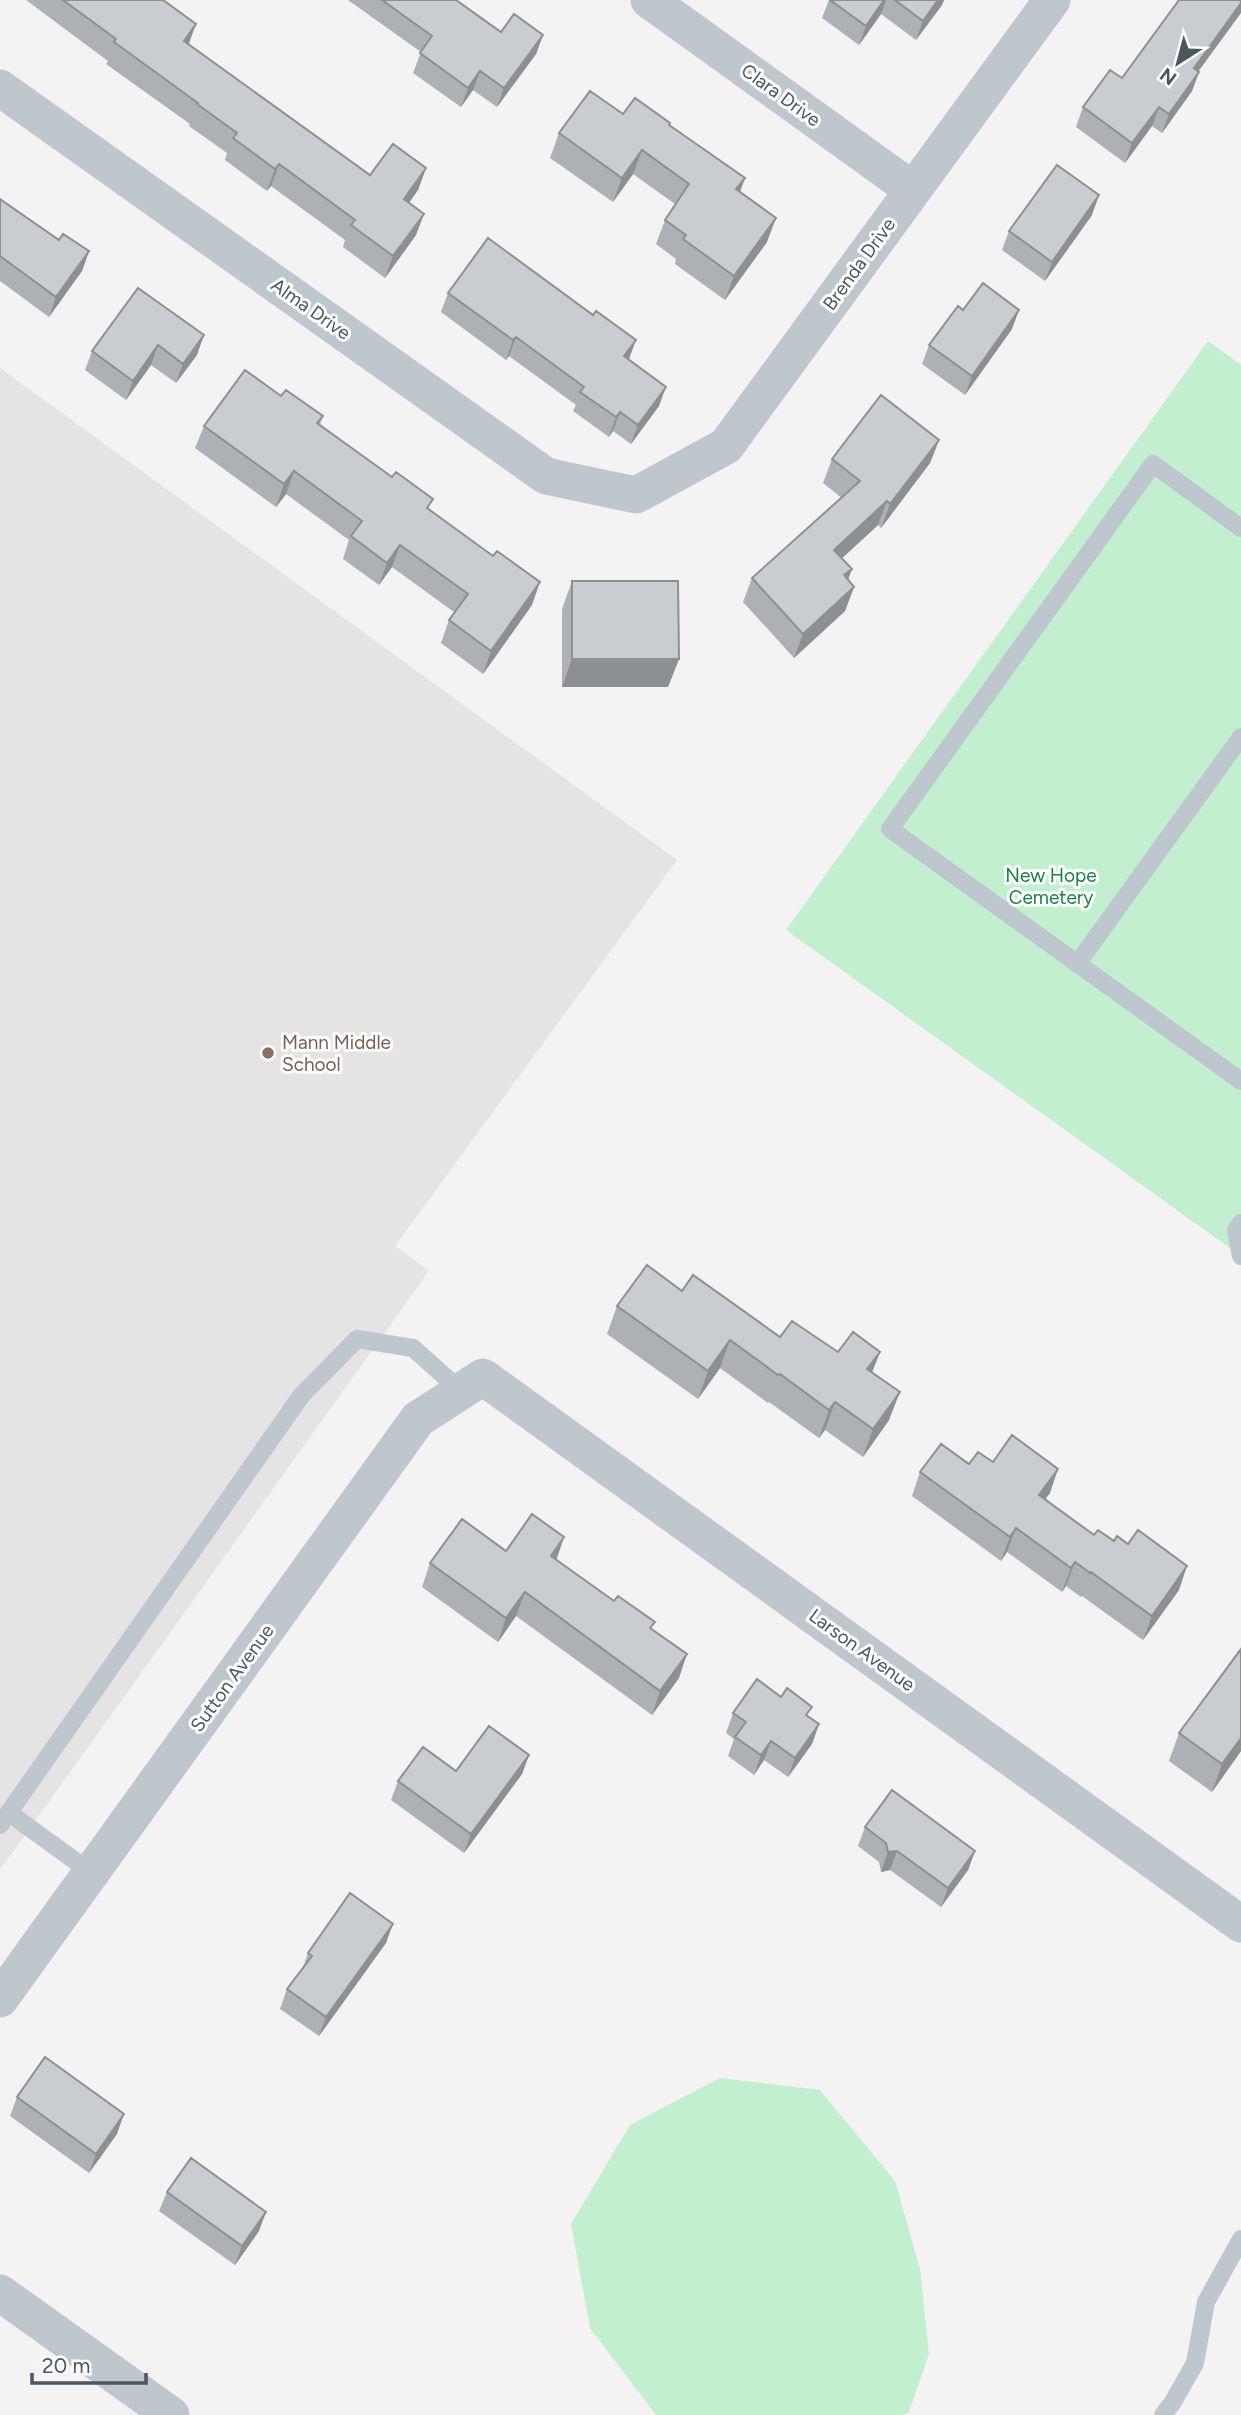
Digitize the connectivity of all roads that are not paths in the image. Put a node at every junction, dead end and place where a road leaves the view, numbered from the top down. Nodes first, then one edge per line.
1 (649, 0) edge
2 (1052, 0) edge
3 (0, 88) edge
4 (913, 190) junction
5 (636, 495) joint
6 (1241, 527) edge
7 (1241, 737) edge
8 (1077, 964) junction
9 (1241, 1081) edge
10 (1241, 1223) edge
11 (1241, 1256) edge
12 (472, 1384) junction
13 (4, 1819) edge
14 (92, 1873) junction
15 (1241, 1924) edge
16 (0, 1999) edge
17 (1241, 2239) edge
18 (0, 2293) edge
19 (170, 2415) edge
20 (1163, 2415) edge

1 - 4 street, Clara Drive
2 - 4 street, Brenda Drive
3 - 5 street, Alma Drive
4 - 5 street, Brenda Drive
6 - 8 lane
7 - 8 lane
8 - 9 lane
10 - 11 lane
12 - 13 lane
12 - 14 street, Sutton Avenue
12 - 15 street, Larson Avenue
13 - 14 lane
14 - 16 street, Sutton Avenue
17 - 20 lane
18 - 19 street

